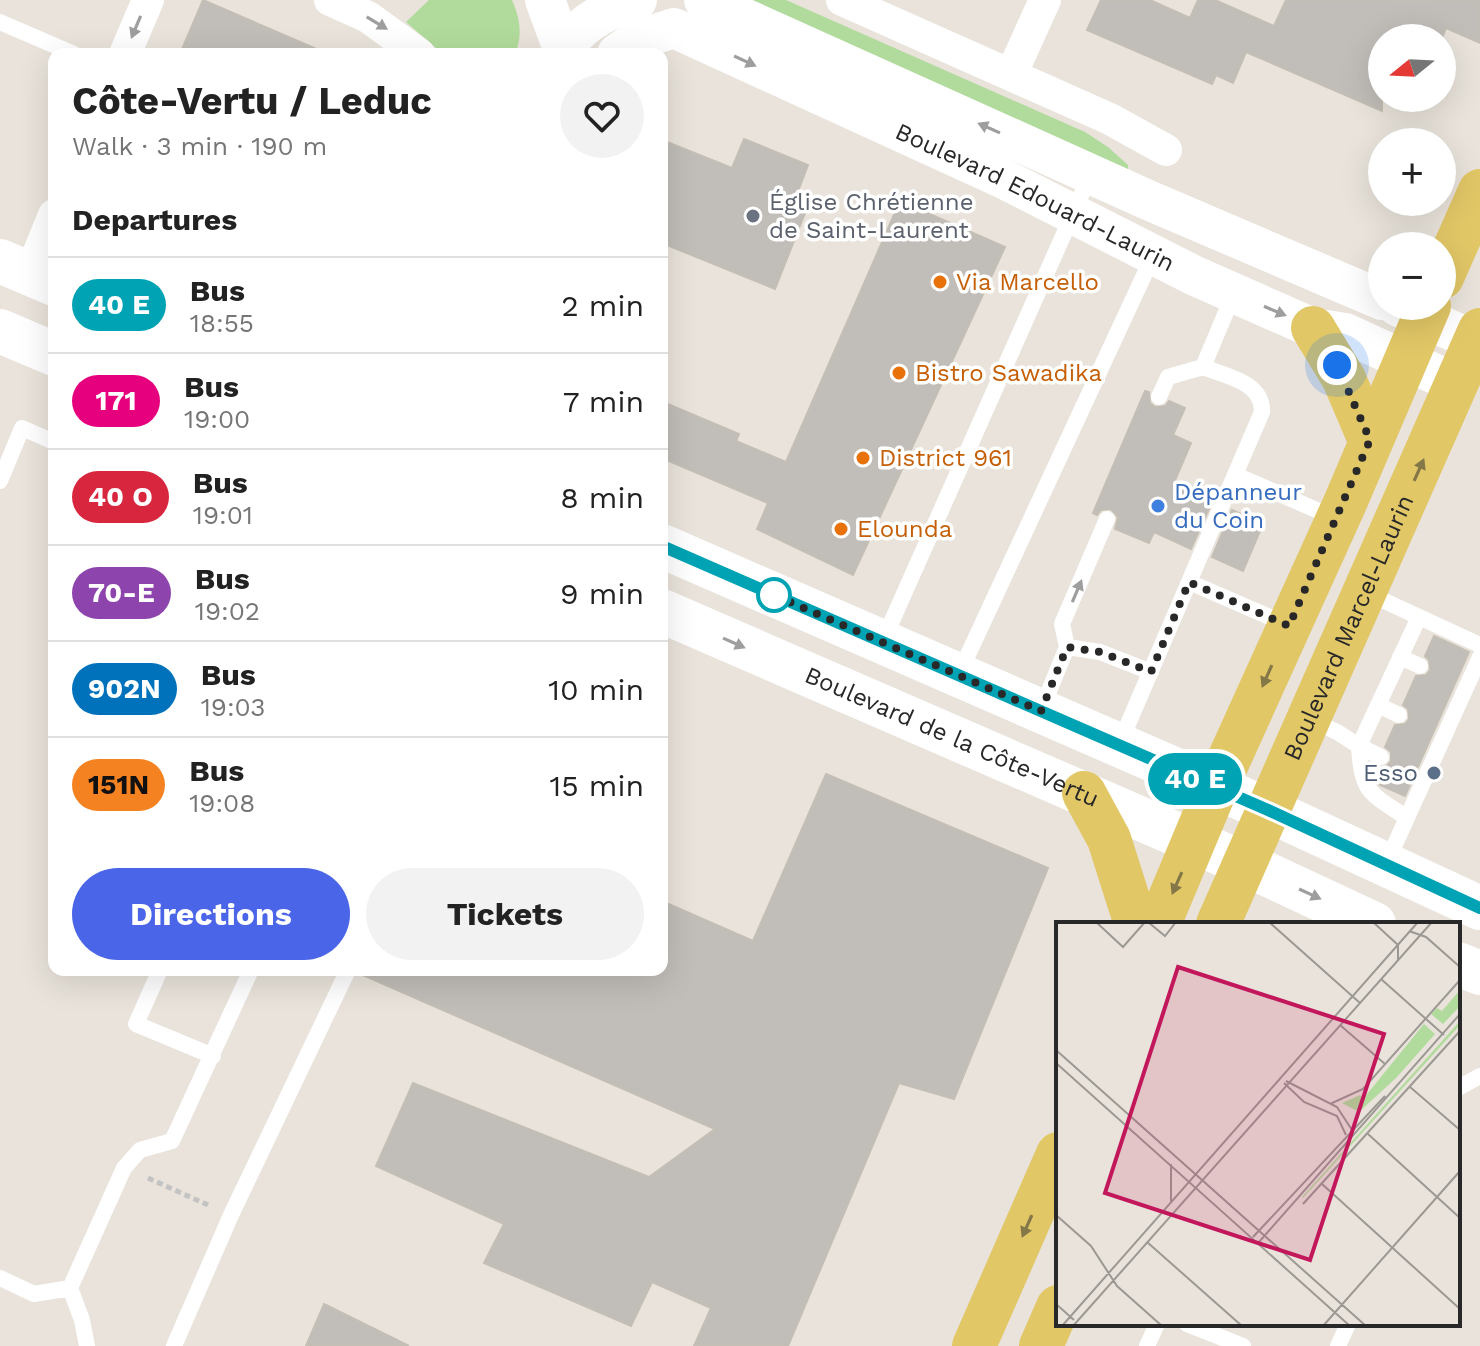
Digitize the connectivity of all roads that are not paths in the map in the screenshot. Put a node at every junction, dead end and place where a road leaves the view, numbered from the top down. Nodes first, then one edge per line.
1 (148, 0) edge
2 (330, 0) edge
3 (545, 0) edge
4 (704, 0) edge
5 (842, 0) edge
6 (1045, 0) edge
7 (626, 1) edge
8 (0, 22) edge
9 (674, 28) junction
10 (60, 48) edge
11 (128, 48) edge
12 (411, 48) edge
13 (561, 48) edge
14 (566, 48) edge
15 (626, 48) edge
16 (1011, 75) junction
17 (1166, 150) dead end
18 (1091, 173) junction
19 (1480, 191) edge
20 (1073, 212) junction
21 (48, 228) edge
22 (1221, 230) junction
23 (1456, 245) edge
24 (1153, 255) junction
25 (28, 273) edge
26 (1193, 275) junction
27 (1234, 293) junction
28 (1368, 294) edge
29 (1415, 320) edge
30 (1440, 320) edge
31 (1313, 328) junction
32 (0, 331) edge
33 (1478, 336) edge
34 (48, 351) edge
35 (1405, 361) junction
36 (1203, 367) junction
37 (1457, 384) junction
38 (1159, 397) dead end
39 (48, 439) edge
40 (1370, 440) junction
41 (1236, 475) junction
42 (0, 481) edge
43 (1107, 519) dead end
44 (1337, 519) junction
45 (668, 549) edge
46 (1189, 582) junction
47 (1365, 592) junction
48 (668, 614) edge
49 (1419, 617) junction
50 (1289, 626) junction
51 (882, 643) junction
52 (1480, 645) edge
53 (1067, 647) junction
54 (1400, 657) junction
55 (1480, 657) edge
56 (1420, 666) dead end
57 (1151, 672) junction
58 (959, 675) junction
59 (1378, 705) junction
60 (1041, 711) junction
61 (1399, 715) dead end
62 (1307, 719) junction
63 (1119, 745) junction
64 (1359, 746) junction
65 (1381, 757) dead end
66 (1216, 788) junction
67 (1084, 793) junction
68 (1268, 810) junction
69 (1407, 818) junction
70 (1195, 842) junction
71 (1245, 864) junction
72 (1385, 865) junction
73 (1480, 908) edge
74 (1135, 922) edge
75 (1160, 922) edge
76 (1219, 922) edge
77 (1370, 922) edge
78 (1460, 965) edge
79 (1480, 973) edge
80 (157, 976) edge
81 (248, 976) edge
82 (345, 976) edge
83 (213, 1056) junction
84 (1480, 1076) edge
85 (1460, 1087) edge
86 (1056, 1159) edge
87 (0, 1278) edge
88 (70, 1288) junction
89 (1056, 1312) edge
90 (1156, 1326) edge
91 (1192, 1326) edge
92 (1347, 1326) edge
93 (87, 1346) edge
94 (174, 1346) edge
95 (974, 1346) edge
96 (1041, 1346) edge
97 (1147, 1346) edge
98 (1243, 1346) edge
99 (1338, 1346) edge

1 -> 11 street
2 -> 12 street
3 - 13 street
18 -> 4 street, Boulevard Edouard-Laurin
5 - 16 street
6 - 16 street
7 - 9 street, Boulevard Edouard-Laurin
7 - 14 street
8 - 10 lane
9 - 15 street
9 -> 20 street, Boulevard Edouard-Laurin
16 - 17 street
18 - 20 lane
18 - 22 street, Boulevard Edouard-Laurin
19 - 23 main road
20 - 24 street, Boulevard Edouard-Laurin
20 - 51 lane
21 - 25 street
22 - 26 street
22 - 28 street, Boulevard Edouard-Laurin
24 - 26 street, Boulevard Edouard-Laurin
24 - 58 lane
26 - 27 street, Boulevard Edouard-Laurin
27 -> 31 street, Boulevard Edouard-Laurin
27 - 36 lane
29 - 35 main road
30 - 33 street
31 - 35 street, Boulevard Edouard-Laurin
31 - 40 main road
32 - 34 main road
33 - 37 main road, Boulevard Marcel-Laurin
35 - 37 street, Boulevard Edouard-Laurin
35 - 40 main road
36 - 38 lane
36 - 41 lane
47 -> 37 main road, Boulevard Marcel-Laurin
39 - 42 lane
40 - 44 main road
41 - 44 lane
41 - 46 lane
53 -> 43 lane
44 - 50 main road
45 - 51 main road
46 - 50 lane
46 - 57 lane
47 - 49 lane
47 - 62 main road, Boulevard Marcel-Laurin
48 -> 67 main road, Boulevard de la Côte-Vertu
49 - 52 lane
49 - 54 lane
50 -> 66 main road
51 - 58 main road
53 - 57 lane
53 - 60 lane
54 - 56 lane
54 - 59 lane
55 - 69 lane
57 - 63 lane
58 - 60 main road
59 - 61 lane
59 - 64 lane
60 - 63 main road
62 - 64 lane
62 - 68 main road, Boulevard Marcel-Laurin
63 - 66 main road
64 - 65 lane
64 - 69 lane
66 - 68 main road
66 - 70 main road
67 - 70 main road, Boulevard de la Côte-Vertu
67 - 74 main road
68 - 71 main road, Boulevard Marcel-Laurin
68 - 72 main road
69 - 72 lane
70 - 71 main road, Boulevard de la Côte-Vertu
70 -> 75 main road
71 - 76 main road, Boulevard Marcel-Laurin
71 -> 77 main road, Boulevard de la Côte-Vertu
72 - 73 main road
78 - 79 main road
80 - 83 lane
81 - 83 lane
82 - 94 lane
83 - 88 lane
84 - 85 lane
86 -> 95 main road
87 - 88 lane
88 - 93 lane
89 - 96 main road
90 - 97 lane
91 - 98 lane
92 - 99 lane

